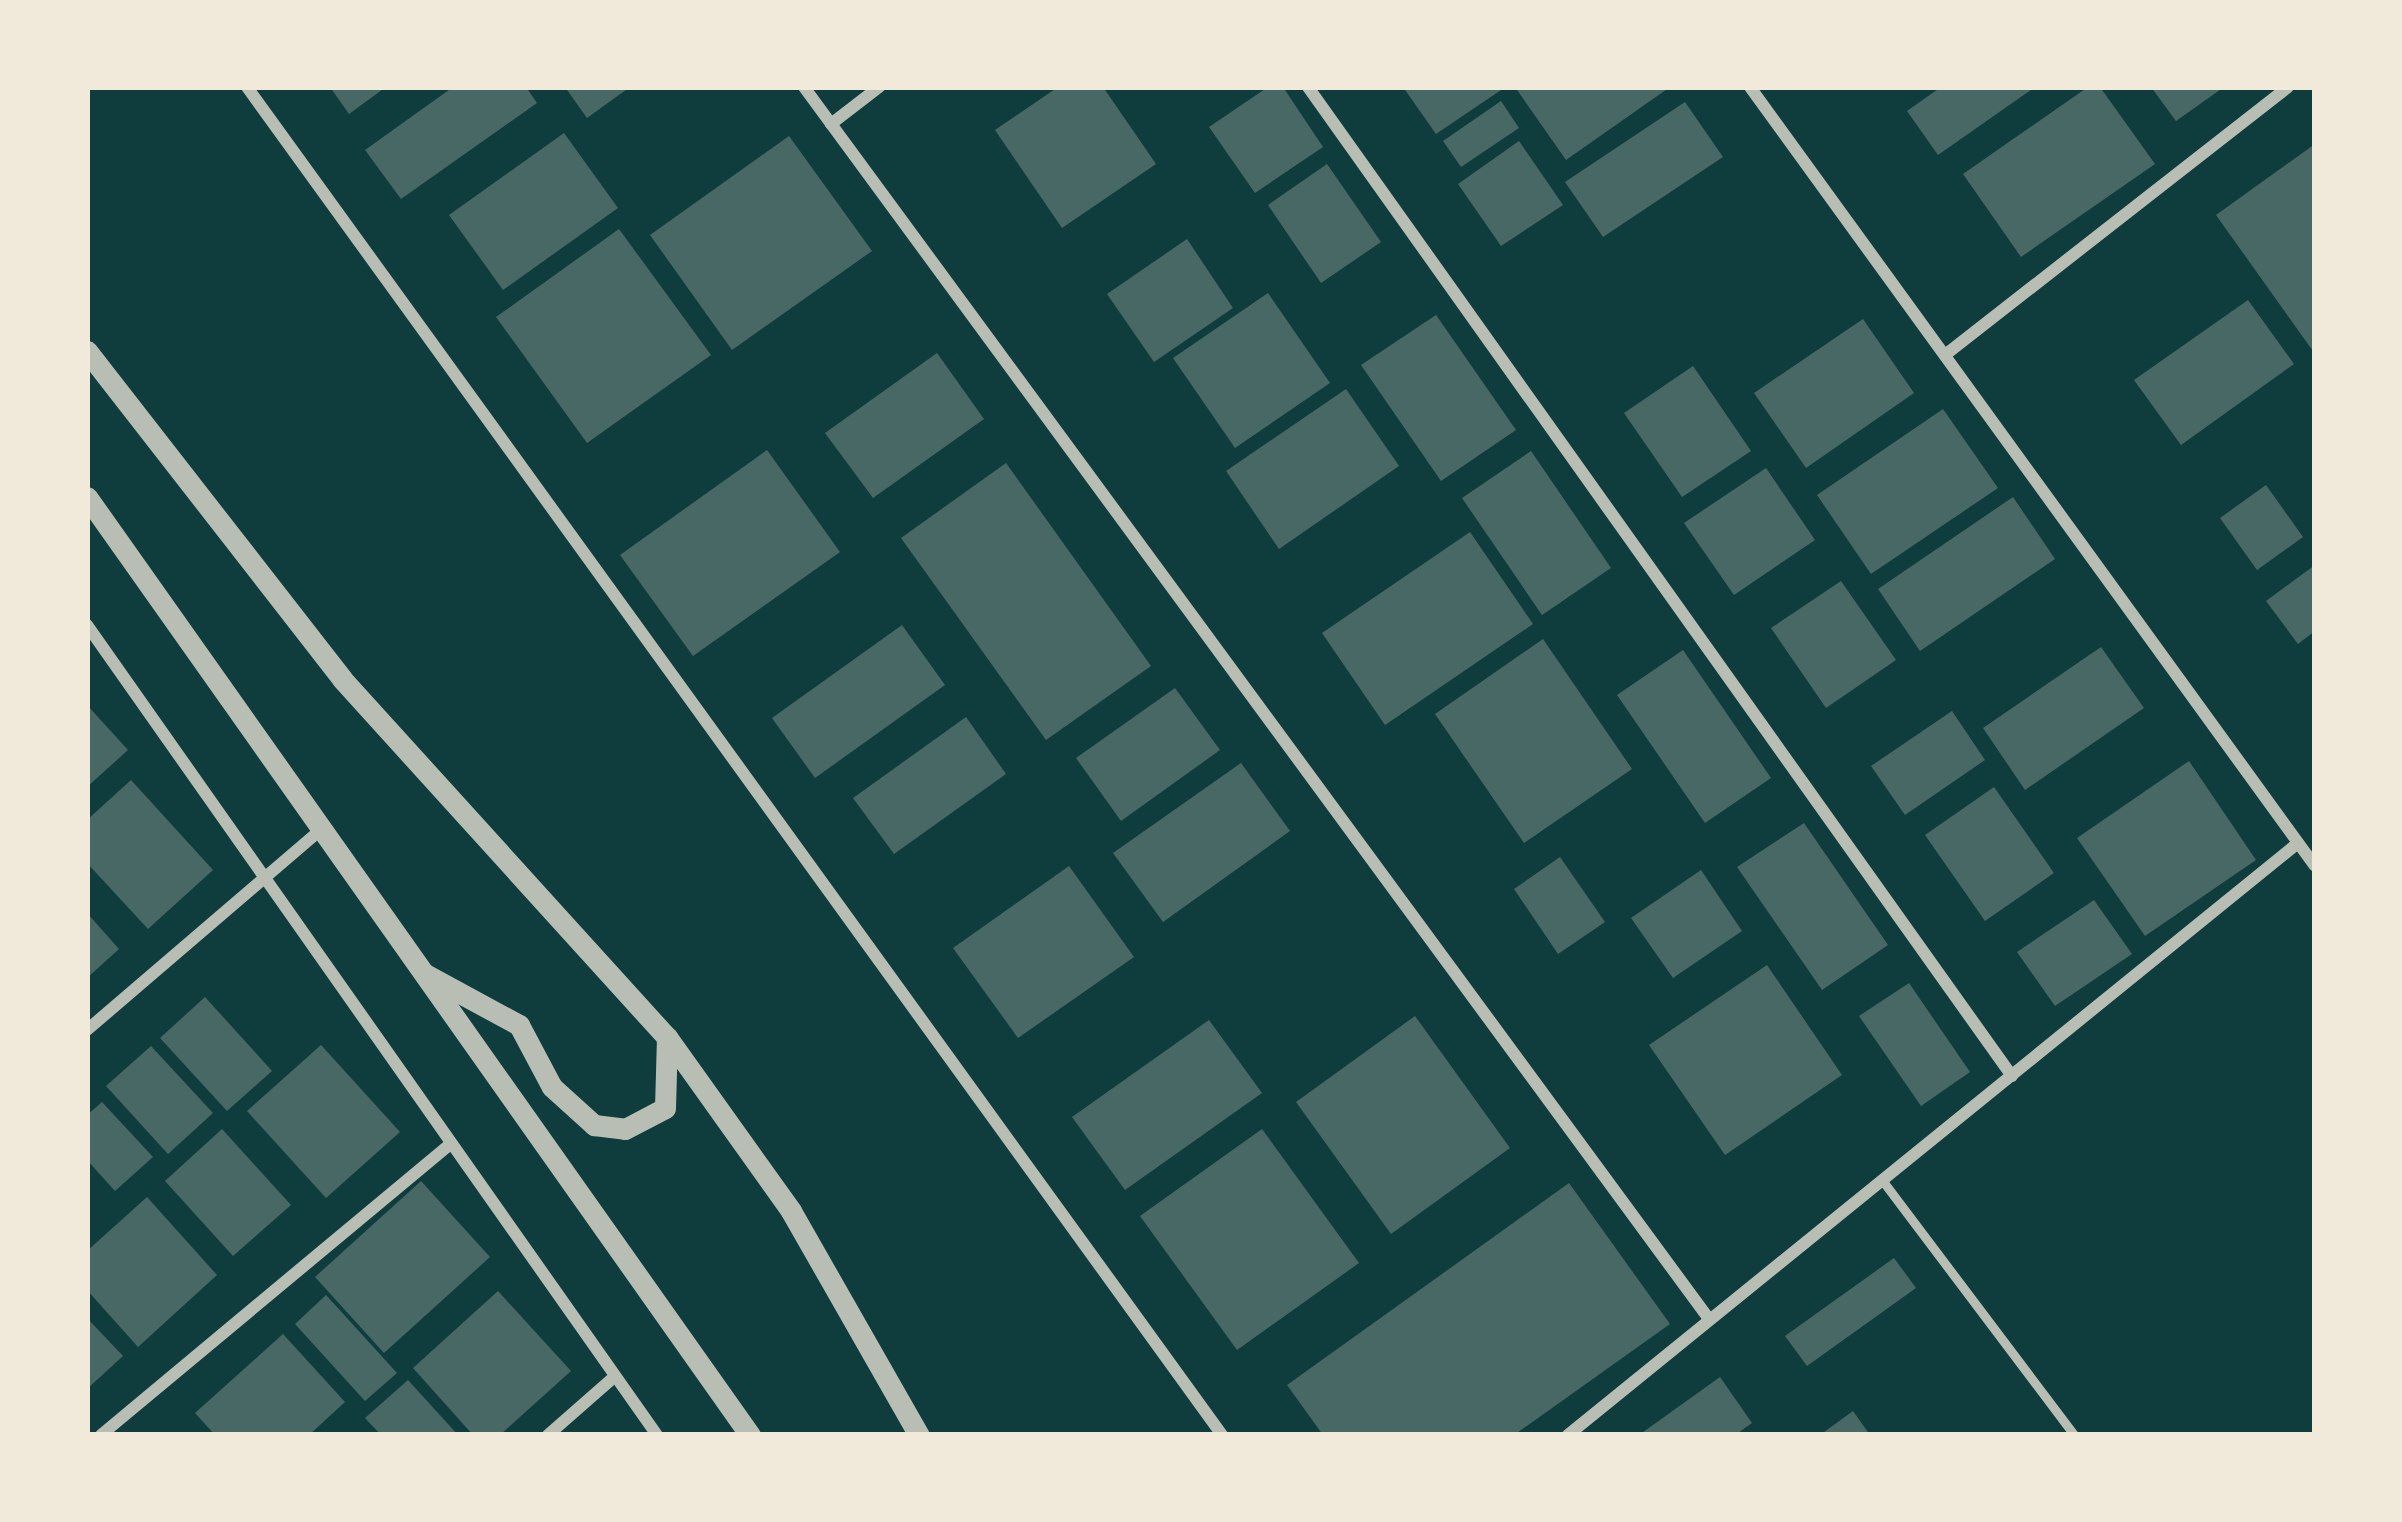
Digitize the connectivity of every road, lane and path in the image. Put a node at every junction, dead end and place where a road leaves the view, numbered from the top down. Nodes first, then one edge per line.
1 (247, 87) edge
2 (804, 87) edge
3 (879, 87) edge
4 (1308, 87) edge
5 (1750, 87) edge
6 (2288, 87) edge
7 (831, 124) junction
8 (87, 351) edge
9 (1945, 355) junction
10 (87, 497) edge
11 (90, 634) edge
12 (325, 826) junction
13 (2298, 843) junction
14 (2315, 866) edge
15 (263, 879) junction
16 (424, 974) junction
17 (87, 1030) edge
18 (667, 1037) junction
19 (2012, 1076) junction
20 (449, 1144) junction
21 (1882, 1180) junction
22 (1709, 1318) junction
23 (614, 1377) junction
24 (101, 1435) edge
25 (548, 1435) edge
26 (657, 1435) edge
27 (750, 1435) edge
28 (919, 1435) edge
29 (1222, 1435) edge
30 (1568, 1435) edge
31 (2074, 1435) edge

1 - 29 street
2 - 7 street
3 - 7 street
4 - 19 street
5 - 9 street
6 - 9 street
7 - 22 street
8 - 18 street
9 - 13 street
10 - 12 street
11 - 15 street
12 - 15 street
12 - 16 street
13 - 14 street
13 - 19 street
15 - 17 street
15 - 20 street
16 - 18 street
16 - 27 street
18 - 28 street
19 - 21 street
20 - 23 street
20 - 24 street
21 - 22 street
21 - 31 lane
22 - 30 street
23 - 25 street
23 - 26 street

